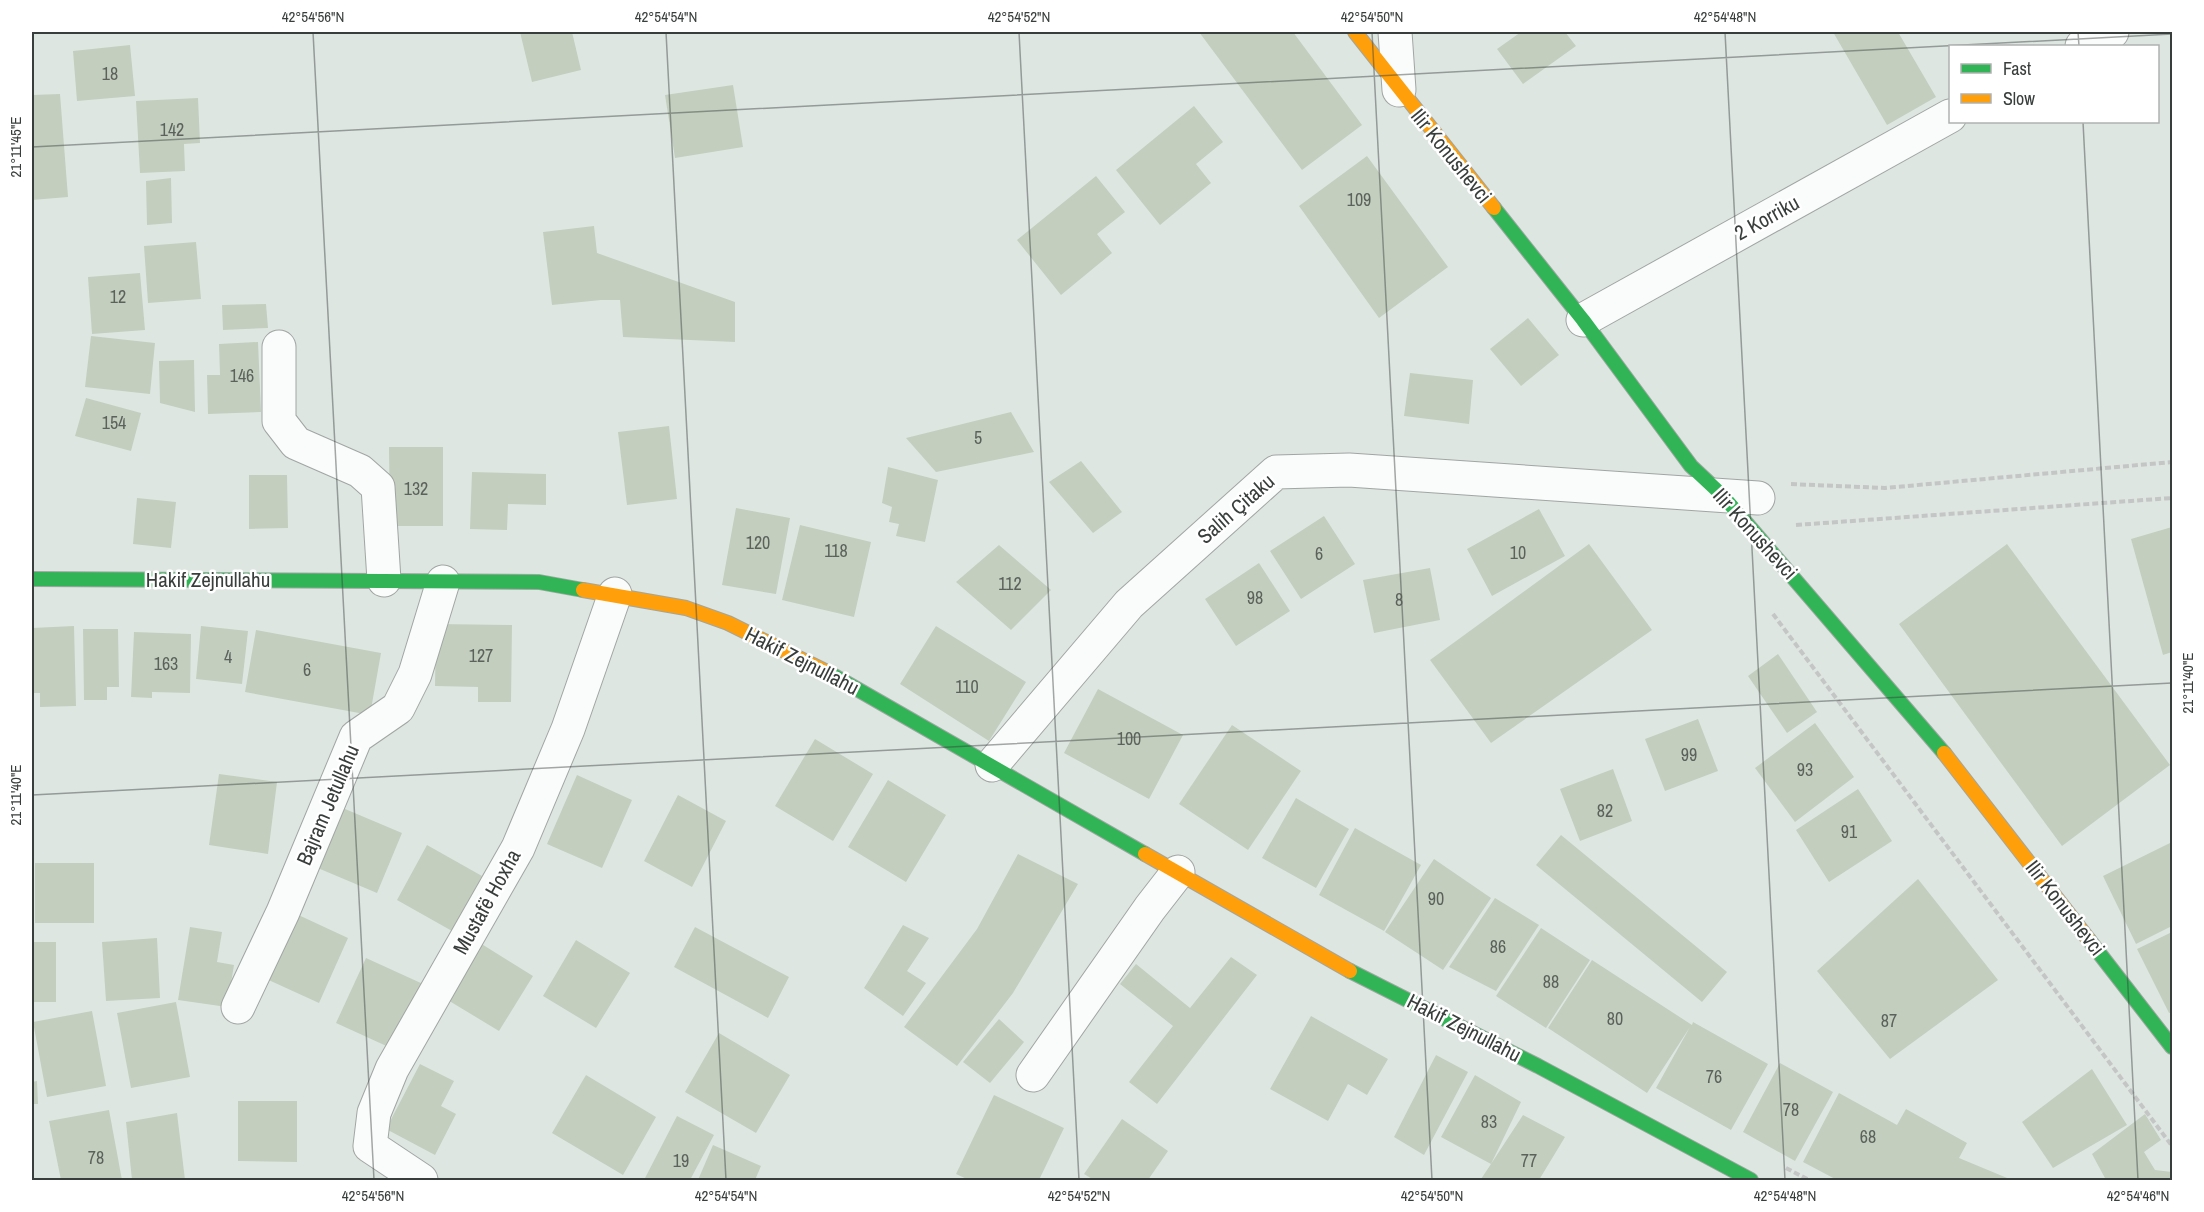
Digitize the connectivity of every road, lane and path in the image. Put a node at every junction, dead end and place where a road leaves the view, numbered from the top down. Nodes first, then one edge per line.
1 (1355, 32) edge
2 (1395, 32) edge
3 (2112, 32) edge
4 (2084, 45) edge
5 (1398, 90) junction
6 (1949, 117) edge
7 (1583, 321) junction
8 (279, 347) dead end
9 (2172, 462) edge
10 (1770, 490) joint
11 (1724, 496) junction
12 (2172, 498) edge
13 (1803, 534) dead end
14 (32, 579) edge
15 (384, 580) junction
16 (443, 582) junction
17 (615, 594) junction
18 (992, 765) junction
19 (1178, 872) junction
20 (238, 1007) dead end
21 (2169, 1036) edge
22 (1034, 1075) dead end
23 (420, 1180) edge
24 (1751, 1180) edge

1 - 5 street, Ilir Konushevci
2 - 5 street
3 - 4 street
5 - 7 street, Ilir Konushevci
6 - 7 street, 2 Korriku
7 - 11 street, Ilir Konushevci
8 - 15 street
9 - 10 path
10 - 11 street, Salih Çitaku
11 - 18 street, Salih Çitaku
11 - 21 street, Ilir Konushevci
12 - 13 path
14 - 15 street, Hakif Zejnullahu
15 - 16 street, Hakif Zejnullahu
16 - 17 street, Hakif Zejnullahu
16 - 20 street, Bajram Jetullahu
17 - 18 street, Hakif Zejnullahu
17 - 23 street, Mustafë Hoxha
18 - 19 street, Hakif Zejnullahu
19 - 22 street
19 - 24 street, Hakif Zejnullahu

